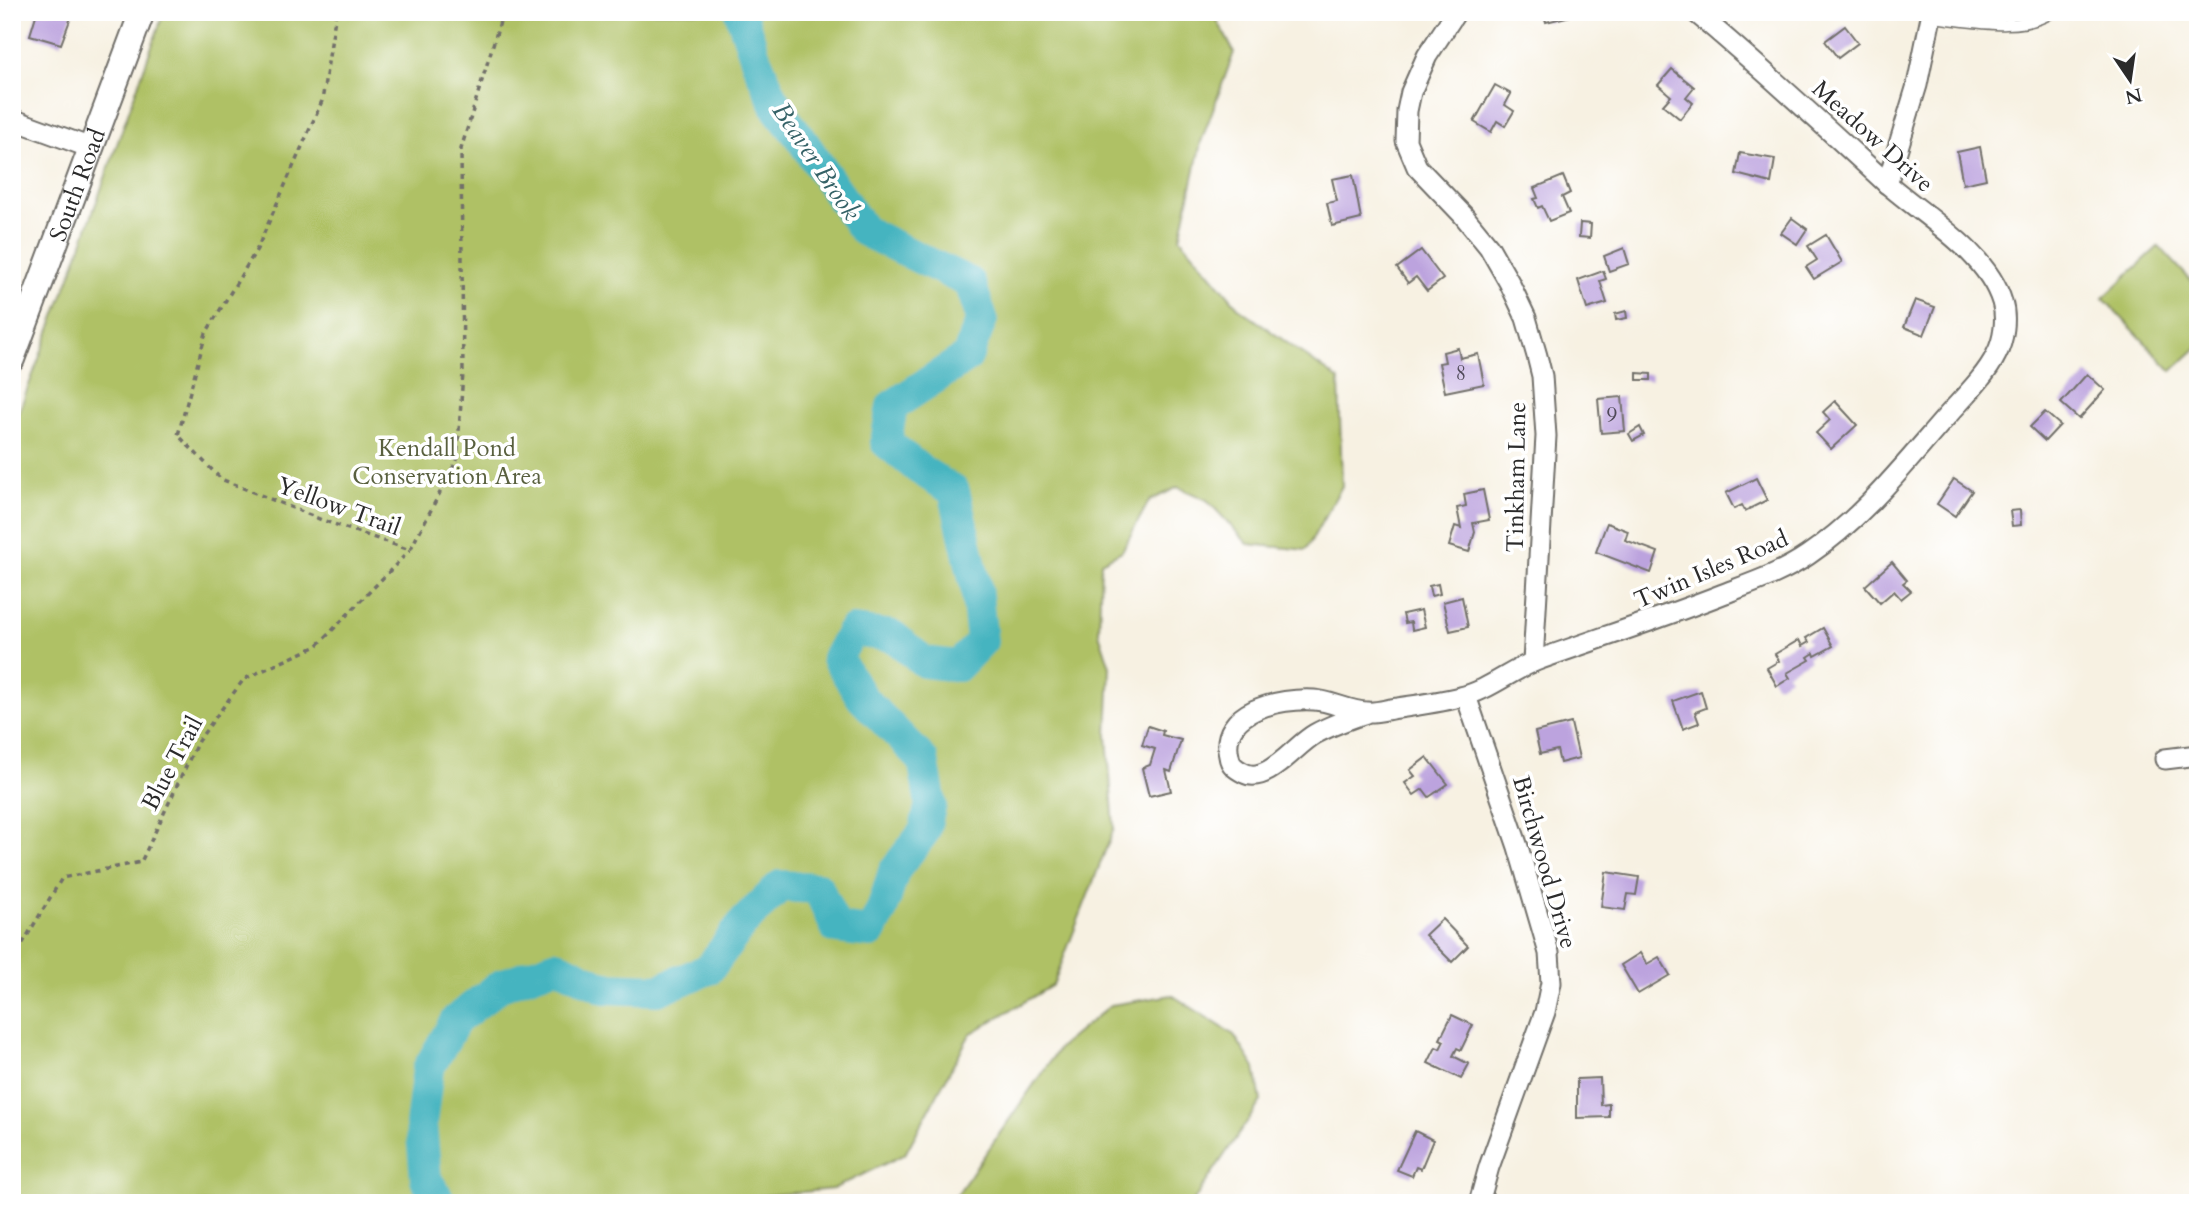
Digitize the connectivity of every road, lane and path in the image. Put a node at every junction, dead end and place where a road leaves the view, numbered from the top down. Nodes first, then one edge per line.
1 (142, 12) edge
2 (335, 12) edge
3 (503, 12) edge
4 (1456, 12) edge
5 (1695, 12) edge
6 (2052, 12) edge
7 (1932, 15) edge
8 (12, 119) edge
9 (91, 148) junction
10 (1887, 184) junction
11 (2004, 307) joint
12 (12, 359) edge
13 (410, 551) junction
14 (1534, 662) junction
15 (1466, 696) junction
16 (1366, 713) junction
17 (2198, 755) edge
18 (2165, 759) dead end
19 (12, 961) edge
20 (1479, 1203) edge

1 - 9 street, South Road
2 - 13 path, Yellow Trail
3 - 13 path, Yellow Trail
4 - 14 street, Tinkham Lane
5 - 10 street, Meadow Drive
6 - 7 lane
7 - 10 street
8 - 9 street
9 - 12 street, South Road
10 - 11 street, Meadow Drive
11 - 14 street, Twin Isles Road
13 - 19 path, Blue Trail
14 - 15 street, Twin Isles Road
15 - 16 street, Twin Isles Road
15 - 20 street, Birchwood Drive
16 - 16 street, Twin Isles Road
17 - 18 street

